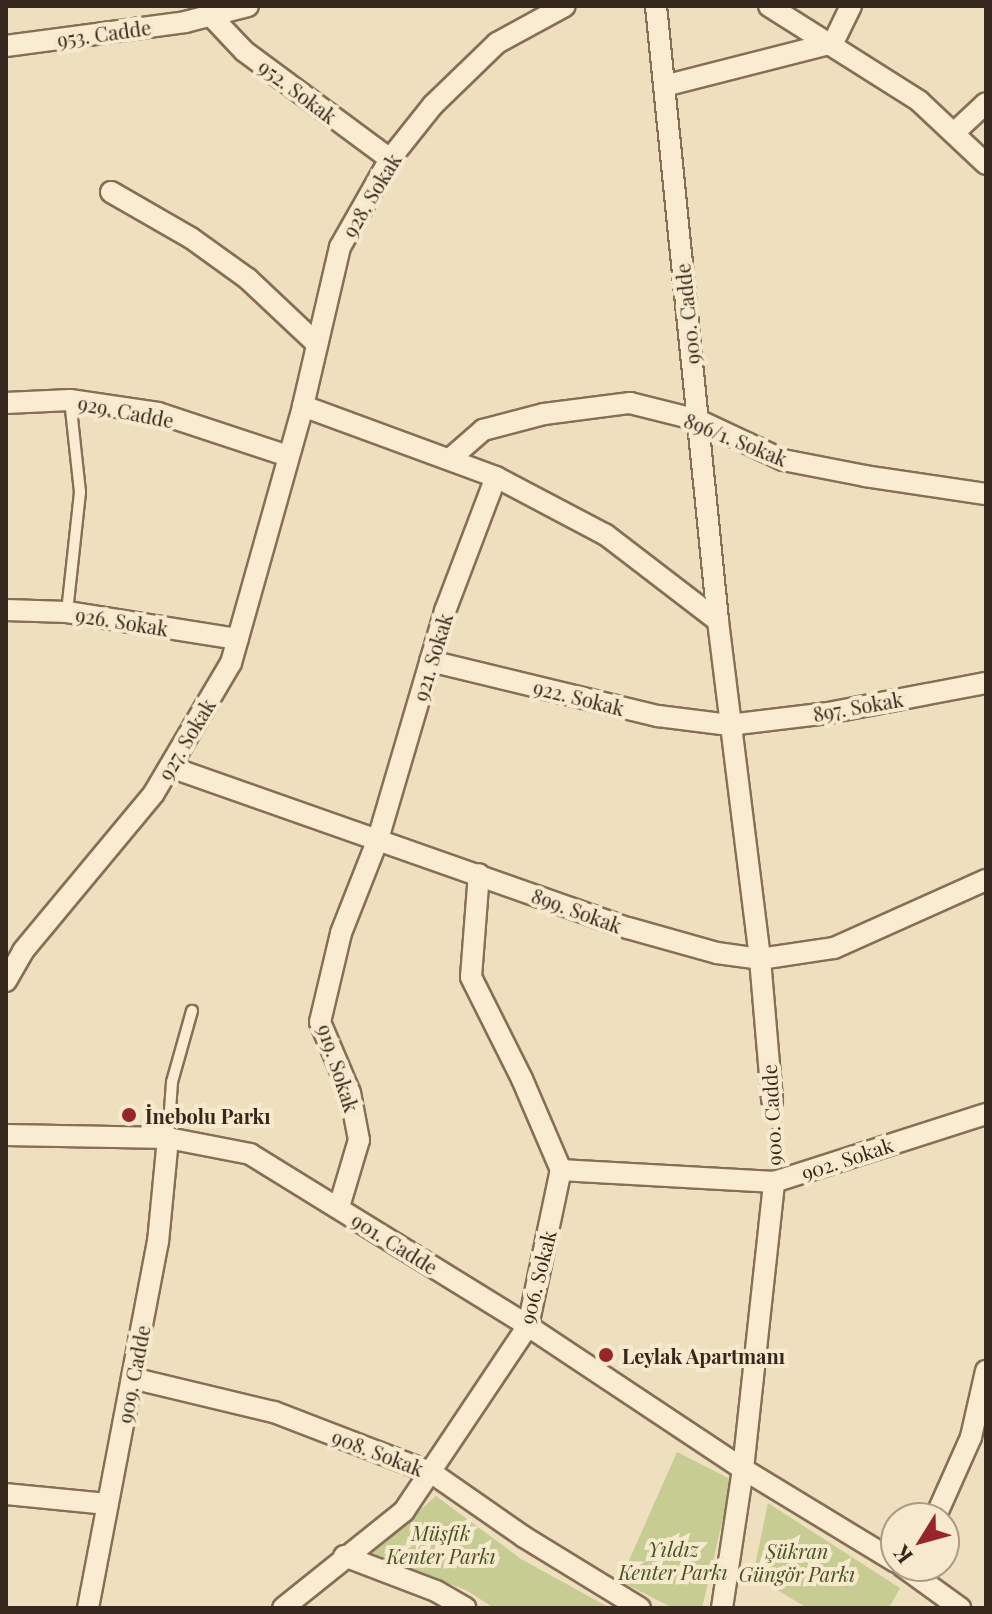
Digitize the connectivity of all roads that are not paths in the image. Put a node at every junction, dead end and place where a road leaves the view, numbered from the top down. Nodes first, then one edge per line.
1 (248, 6) edge
2 (565, 6) edge
3 (656, 6) edge
4 (769, 6) edge
5 (851, 6) edge
6 (184, 14) edge
7 (212, 17) junction
8 (833, 43) junction
9 (6, 46) edge
10 (664, 86) junction
11 (986, 103) edge
12 (955, 132) junction
13 (390, 159) junction
14 (986, 164) edge
15 (111, 192) dead end
16 (317, 344) junction
17 (70, 400) junction
18 (6, 403) edge
19 (303, 406) junction
20 (698, 420) junction
21 (288, 456) junction
22 (451, 458) junction
23 (496, 477) junction
24 (986, 494) edge
25 (6, 610) edge
26 (67, 612) junction
27 (718, 621) junction
28 (238, 639) junction
29 (430, 661) junction
30 (986, 683) edge
31 (729, 725) junction
32 (170, 767) junction
33 (378, 839) junction
34 (479, 874) junction
35 (986, 880) edge
36 (760, 959) junction
37 (6, 981) edge
38 (192, 1011) dead end
39 (772, 1100) road end
40 (986, 1114) edge
41 (6, 1135) edge
42 (168, 1138) junction
43 (561, 1170) junction
44 (774, 1182) junction
45 (339, 1207) junction
46 (528, 1326) junction
47 (986, 1371) edge
48 (132, 1378) junction
49 (743, 1469) junction
50 (432, 1473) junction
51 (6, 1494) edge
52 (942, 1502) edge
53 (108, 1504) junction
54 (880, 1551) edge
55 (344, 1556) junction
56 (926, 1582) edge
57 (88, 1608) edge
58 (283, 1608) edge
59 (466, 1608) edge
60 (640, 1608) edge
61 (722, 1608) edge
62 (960, 1608) edge

1 - 7 street, 953. Cadde
2 - 13 street, 928. Sokak
3 - 10 street, 900. Cadde
4 - 8 street
5 - 8 street
6 - 7 street, 953. Cadde
6 - 9 street, 953. Cadde
7 - 13 street, 952. Sokak
8 - 10 street
8 - 12 street
10 - 20 street, 900. Cadde
11 - 12 street
12 - 14 street
13 - 16 street, 928. Sokak
15 - 16 street
16 - 19 street, 928. Sokak
17 - 18 street, 929. Cadde
17 - 21 street, 929. Cadde
17 - 26 lane
19 - 21 street, 928. Sokak
19 - 22 street
20 - 22 street, 896/1. Sokak
20 - 24 street, 896/1. Sokak
20 - 27 street, 900. Cadde
21 - 28 street, 927. Sokak
22 - 23 street
23 - 27 street
23 - 29 street, 921. Sokak
25 - 26 street, 926. Sokak
26 - 28 street, 926. Sokak
27 - 31 street, 900. Cadde
28 - 32 street, 927. Sokak
29 - 31 street, 922. Sokak
29 - 33 street, 921. Sokak
30 - 31 street, 897. Sokak
31 - 36 street, 900. Cadde
32 - 33 street, 899. Sokak
32 - 37 street, 927. Sokak
33 - 34 street, 899. Sokak
33 - 45 street, 919. Sokak
34 - 36 street, 899. Sokak
34 - 43 street
35 - 36 street, 899. Sokak
36 - 39 street, 900. Cadde
38 - 42 lane
40 - 44 street, 902. Sokak
41 - 42 street, 901. Cadde
42 - 45 street, 901. Cadde
42 - 48 street, 909. Cadde
43 - 44 street, 902. Sokak
43 - 46 street, 906. Sokak
44 - 49 street, 900. Cadde
45 - 46 street, 901. Cadde
46 - 49 street, 901. Cadde
46 - 50 street, 906. Sokak
47 - 52 street
48 - 50 street, 908. Sokak
48 - 53 street, 909. Cadde
49 - 54 street, 901. Cadde
49 - 61 street, 900. Cadde
50 - 55 street, 906. Sokak
50 - 60 street, 908. Sokak
51 - 53 street
53 - 57 street, 909. Cadde
55 - 58 street, 906. Sokak
55 - 59 street
56 - 62 street, 901. Cadde

